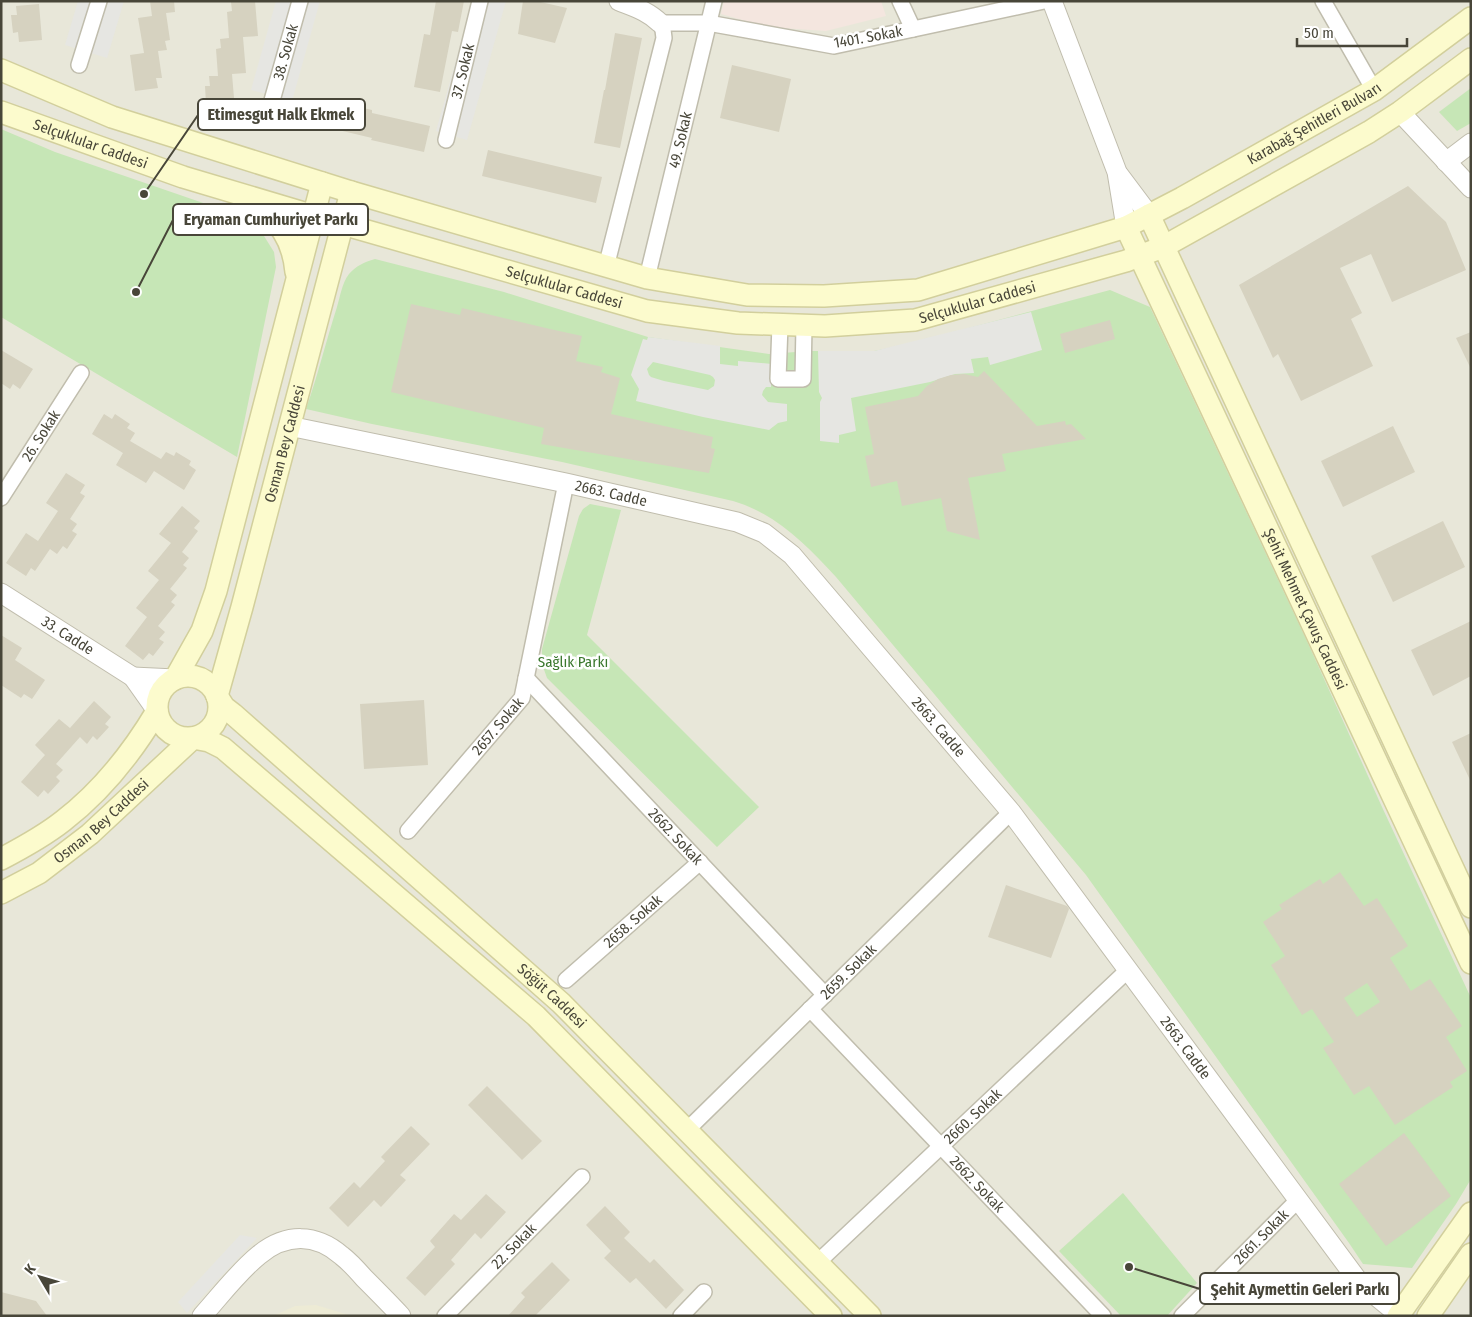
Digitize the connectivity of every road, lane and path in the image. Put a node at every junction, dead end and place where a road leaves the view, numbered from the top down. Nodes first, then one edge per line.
1 (100, 1) edge
2 (300, 1) edge
3 (480, 1) edge
4 (619, 1) edge
5 (714, 1) edge
6 (900, 1) edge
7 (1044, 1) edge
8 (1052, 1) edge
9 (1324, 1) edge
10 (1471, 18) edge
11 (660, 23) junction
12 (708, 23) junction
13 (913, 29) junction
14 (1471, 59) edge
15 (79, 65) dead end
16 (1, 70) edge
17 (1374, 90) junction
18 (271, 104) dead end
19 (1, 112) edge
20 (1400, 112) junction
21 (446, 140) dead end
22 (1471, 143) edge
23 (1446, 162) junction
24 (1117, 172) junction
25 (322, 183) junction
26 (1471, 188) edge
27 (351, 192) junction
28 (239, 194) junction
29 (1149, 215) junction
30 (314, 216) junction
31 (342, 224) junction
32 (1126, 226) junction
33 (1163, 247) junction
34 (1140, 256) junction
35 (606, 267) junction
36 (647, 278) junction
37 (297, 280) junction
38 (597, 297) junction
39 (780, 324) junction
40 (804, 325) junction
41 (81, 373) dead end
42 (289, 426) junction
43 (566, 483) junction
44 (1, 498) edge
45 (1, 593) edge
46 (133, 677) junction
47 (526, 678) junction
48 (175, 679) junction
49 (217, 696) junction
50 (157, 711) junction
51 (193, 738) junction
52 (1010, 812) junction
53 (408, 832) dead end
54 (1, 859) edge
55 (700, 862) junction
56 (1, 893) edge
57 (1471, 907) edge
58 (1471, 963) edge
59 (1128, 970) junction
60 (566, 980) dead end
61 (825, 995) junction
62 (810, 1009) junction
63 (687, 1130) junction
64 (941, 1146) junction
65 (582, 1177) dead end
66 (1298, 1200) junction
67 (1471, 1213) edge
68 (1471, 1254) edge
69 (817, 1262) junction
70 (704, 1292) dead end
71 (1399, 1315) edge
72 (202, 1316) edge
73 (401, 1316) edge
74 (445, 1316) edge
75 (681, 1316) edge
76 (831, 1316) edge
77 (870, 1316) edge
78 (1103, 1316) edge
79 (1182, 1316) edge
80 (1428, 1316) edge

1 - 15 street
2 - 18 street, 38. Sokak
3 - 21 street, 37. Sokak
4 - 11 street
5 - 12 street, 49. Sokak
6 - 13 street
7 - 13 street, 1401. Sokak
8 - 24 street
9 - 17 street
10 - 17 main road, Karabağ Şehitleri Bulvarı
11 - 12 street, 1401. Sokak
11 - 35 street
12 - 13 street, 1401. Sokak
12 - 36 street, 49. Sokak
14 - 20 main road
16 - 25 main road, Selçuklular Caddesi
17 - 29 main road, Karabağ Şehitleri Bulvarı
19 - 28 main road, Selçuklular Caddesi
20 - 23 street
20 - 33 main road
22 - 23 street
23 - 26 street
24 - 29 street
24 - 32 street
25 - 27 main road, Selçuklular Caddesi
25 - 30 main road, Osman Bey Caddesi
27 - 31 main road, Osman Bey Caddesi
27 - 35 main road, Selçuklular Caddesi
28 - 30 main road, Selçuklular Caddesi
28 - 37 main road, Osman Bey Caddesi
29 - 32 main road, Karabağ Şehitleri Bulvarı
29 - 33 main road, Şehit Mehmet Çavuş Caddesi
30 - 31 main road, Selçuklular Caddesi
30 - 37 main road, Osman Bey Caddesi
31 - 38 main road, Selçuklular Caddesi
31 - 42 main road, Osman Bey Caddesi
32 - 34 main road, Şehit Mehmet Çavuş Caddesi
32 - 36 main road, Selçuklular Caddesi
33 - 34 main road, Selçuklular Caddesi
33 - 57 main road, Şehit Mehmet Çavuş Caddesi
34 - 40 main road, Selçuklular Caddesi
34 - 58 main road, Şehit Mehmet Çavuş Caddesi
35 - 36 main road, Selçuklular Caddesi
35 - 38 main road
37 - 48 main road, Osman Bey Caddesi
38 - 39 main road, Selçuklular Caddesi
39 - 40 main road, Selçuklular Caddesi
39 - 40 street
41 - 44 street, 26. Sokak
42 - 43 street, 2663. Cadde
42 - 49 main road, Osman Bey Caddesi
43 - 47 street, 2657. Sokak
43 - 52 street, 2663. Cadde
45 - 46 street, 33. Cadde
46 - 48 street, 33. Cadde
46 - 50 street, 33. Cadde
47 - 53 street, 2657. Sokak
47 - 55 street, 2662. Sokak
48 - 49 main road
48 - 50 main road
49 - 51 main road
49 - 63 main road, Söğüt Caddesi
50 - 51 main road
50 - 54 main road, Osman Bey Caddesi
51 - 56 main road, Osman Bey Caddesi
51 - 76 main road, Söğüt Caddesi
52 - 59 street, 2663. Cadde
52 - 61 street, 2659. Sokak
55 - 60 street, 2658. Sokak
55 - 61 street, 2662. Sokak
59 - 64 street, 2660. Sokak
59 - 66 street, 2663. Cadde
61 - 62 street, 2659. Sokak
62 - 63 street, 2659. Sokak
62 - 64 street, 2662. Sokak
63 - 69 main road, Söğüt Caddesi
64 - 69 street, 2660. Sokak
64 - 78 street, 2662. Sokak
65 - 74 street, 22. Sokak
66 - 71 street, 2663. Cadde
66 - 79 street, 2661. Sokak
67 - 71 main road
68 - 80 main road
69 - 77 main road, Söğüt Caddesi
70 - 75 street
72 - 73 street

